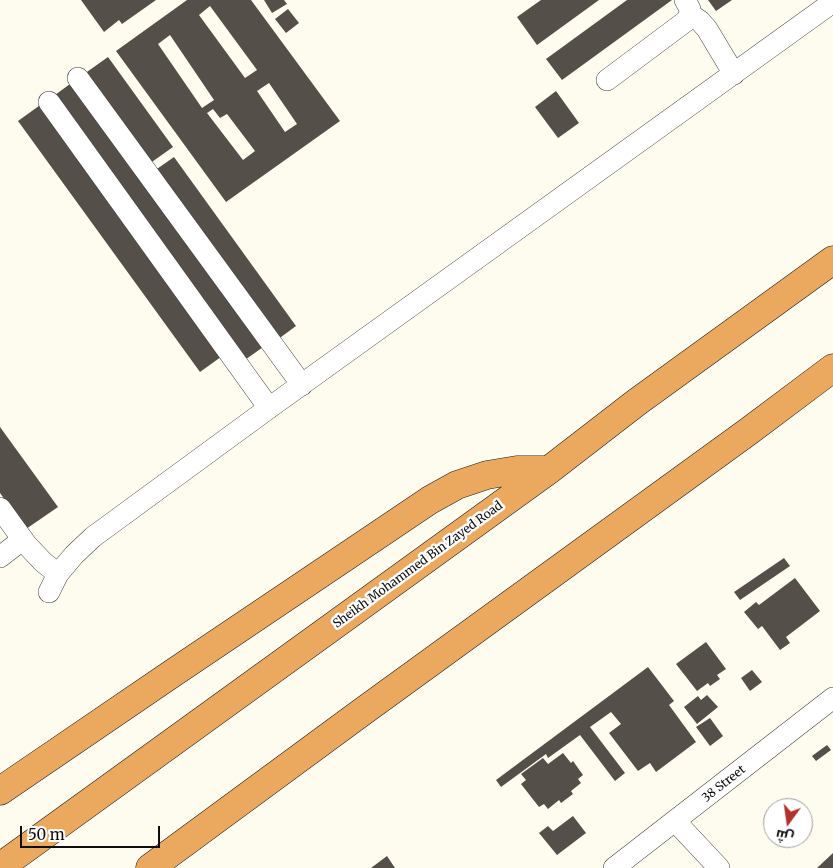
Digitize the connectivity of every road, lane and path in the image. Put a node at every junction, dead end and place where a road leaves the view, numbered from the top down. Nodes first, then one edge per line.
1 (833, 2) edge
2 (687, 7) edge
3 (734, 74) junction
4 (78, 78) dead end
5 (607, 80) dead end
6 (49, 102) dead end
7 (833, 260) edge
8 (833, 368) edge
9 (302, 385) junction
10 (269, 408) junction
11 (549, 470) junction
12 (0, 508) edge
13 (22, 540) junction
14 (0, 556) edge
15 (833, 698) edge
16 (0, 791) edge
17 (675, 821) junction
18 (0, 867) edge
19 (150, 868) edge
20 (614, 868) edge
21 (719, 868) edge

1 - 3 street
2 - 3 street
2 - 5 street
3 - 9 street
4 - 9 street
6 - 10 street
7 - 11 highway, Sheikh Mohammed Bin Zayed Road
8 - 19 highway
9 - 10 street
10 - 13 street
11 - 16 highway
11 - 18 highway, Sheikh Mohammed Bin Zayed Road
12 - 13 street
13 - 14 street
15 - 17 street, 38 Street
17 - 20 street, 38 Street
17 - 21 street

